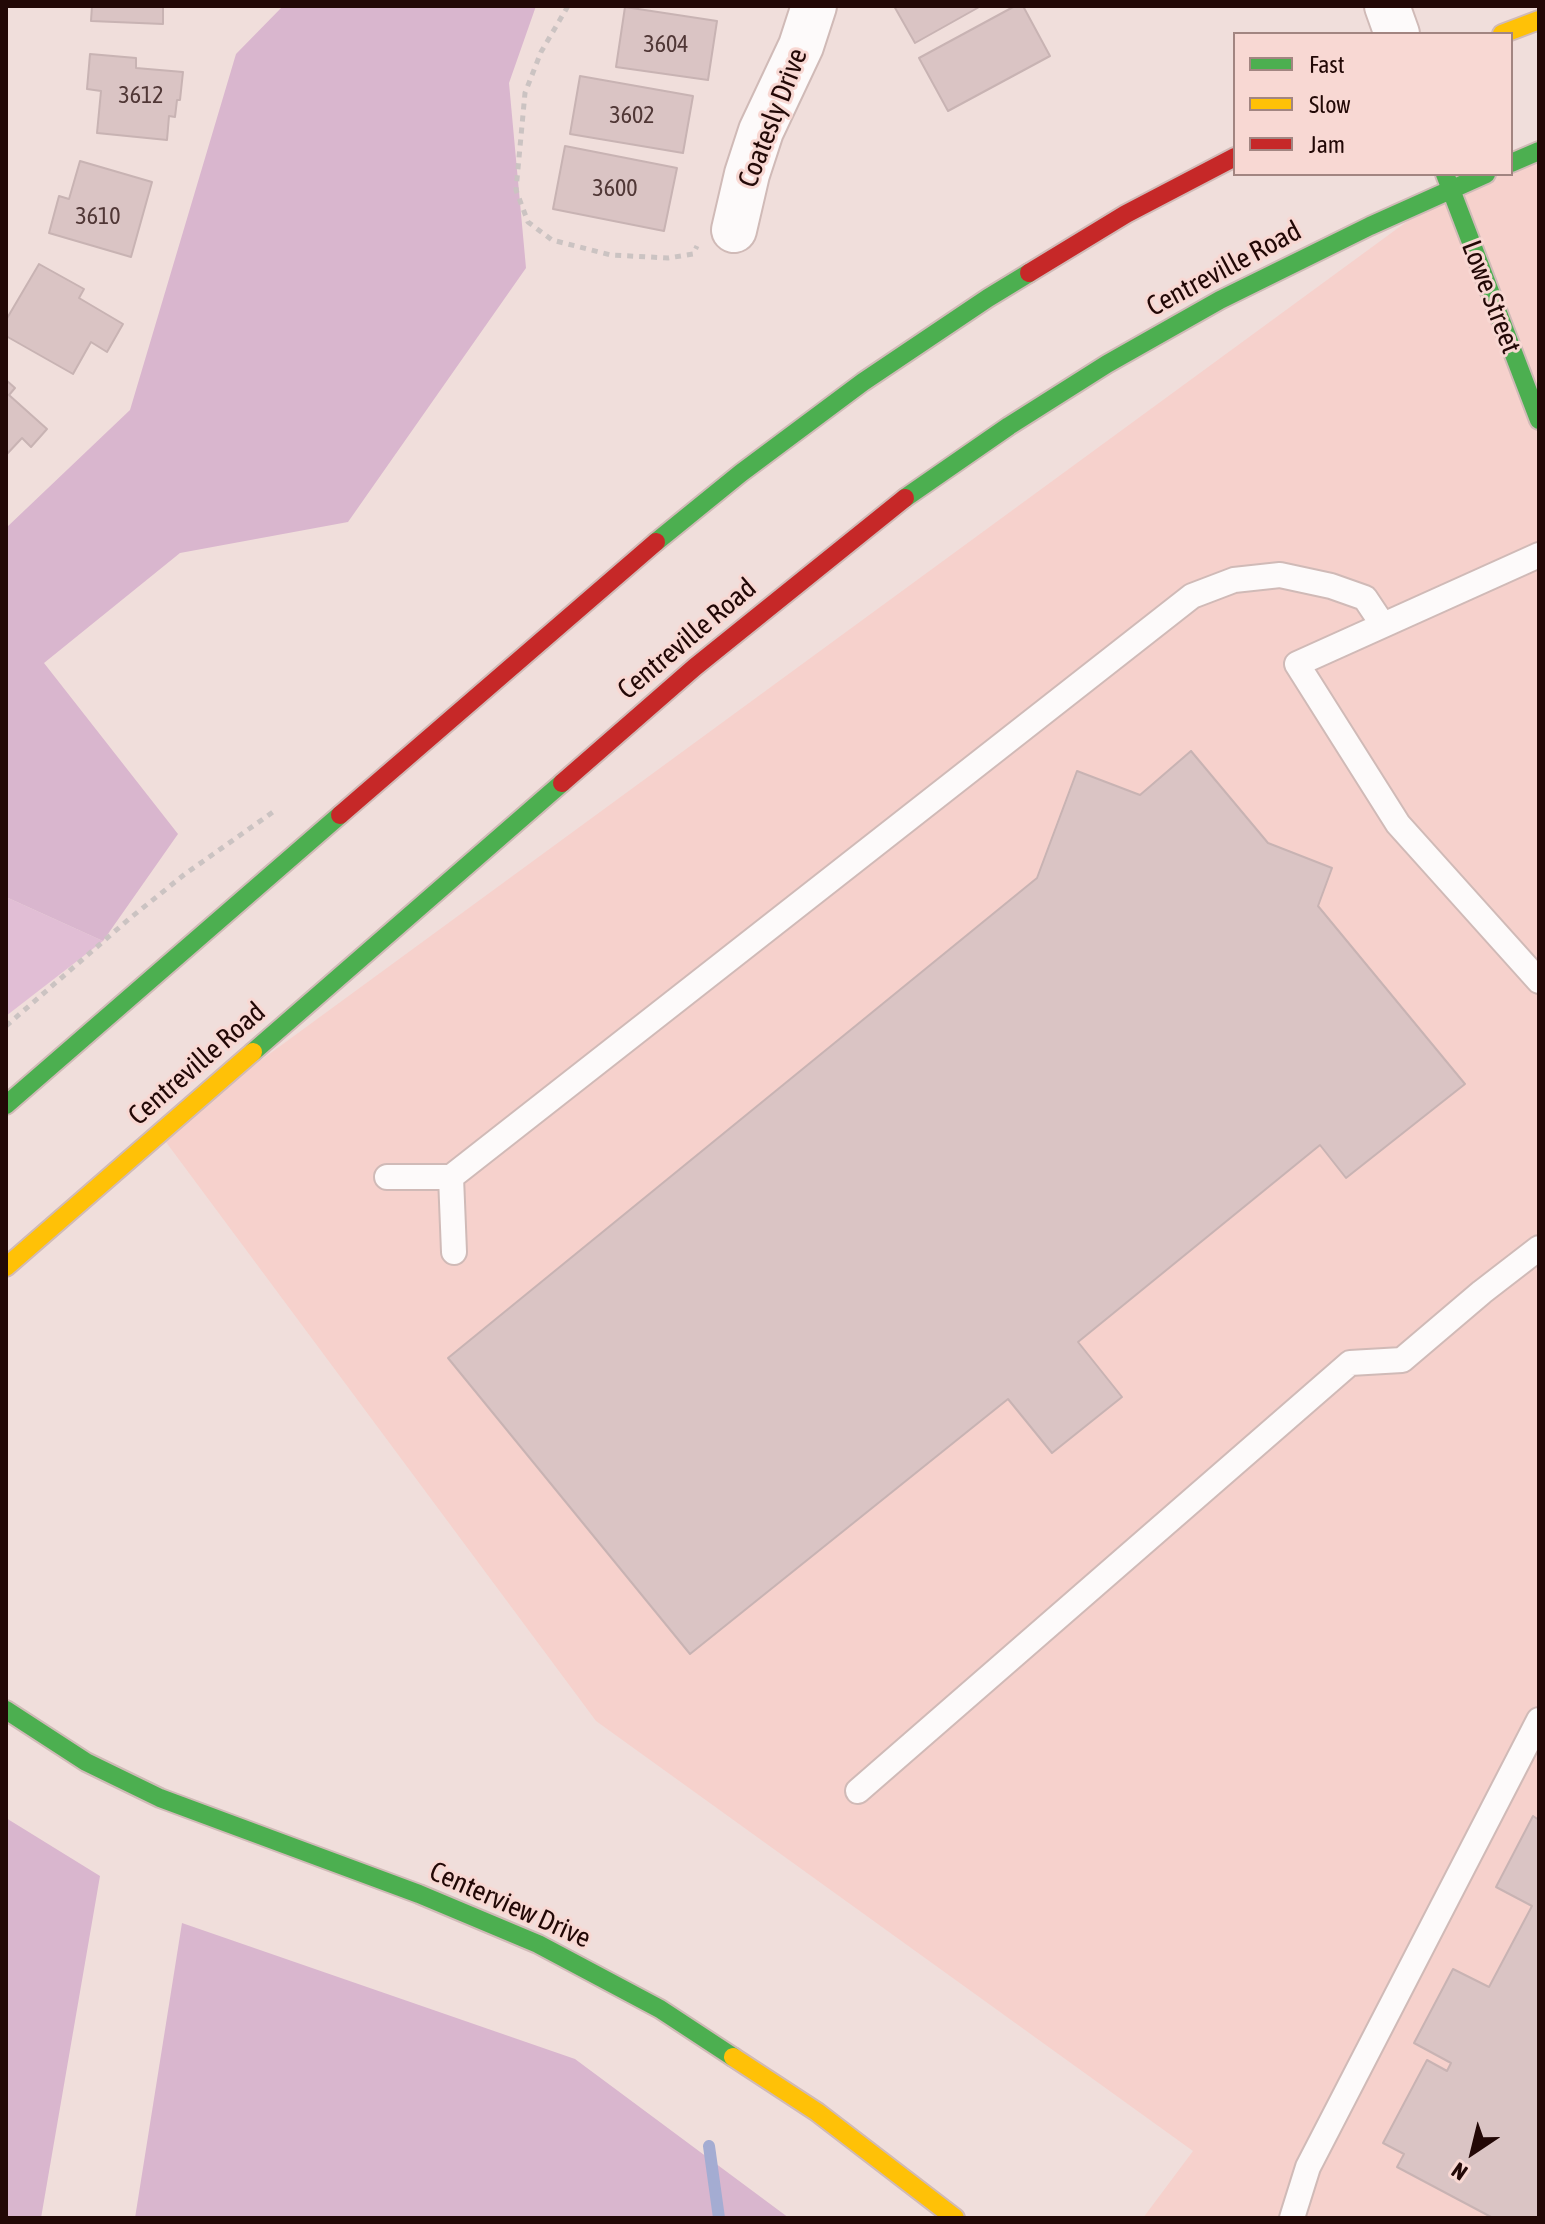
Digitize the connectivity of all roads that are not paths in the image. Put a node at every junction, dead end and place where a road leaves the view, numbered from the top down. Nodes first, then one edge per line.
1 (814, 6) edge
2 (1387, 6) edge
3 (1539, 20) edge
4 (1396, 32) edge
5 (1507, 32) edge
6 (1539, 151) edge
7 (1233, 158) edge
8 (1513, 162) edge
9 (1476, 176) edge
10 (1447, 182) edge
11 (734, 230) road end
12 (1539, 420) edge
13 (1539, 555) edge
14 (1383, 625) junction
15 (1539, 981) edge
16 (6, 1105) edge
17 (387, 1177) dead end
18 (451, 1177) junction
19 (1539, 1248) edge
20 (454, 1252) dead end
21 (6, 1267) edge
22 (6, 1710) edge
23 (1539, 1720) edge
24 (858, 1791) dead end
25 (955, 2218) edge
26 (1292, 2218) edge

1 - 11 street, Coatesly Drive
2 - 4 street
3 - 5 main road
6 - 8 main road
7 - 16 main road
9 - 10 main road, Centreville Road
10 - 12 main road, Lowe Street
10 - 21 main road, Centreville Road
13 - 14 lane
14 - 15 lane
14 - 18 lane
17 - 18 lane
18 - 20 lane
19 - 24 lane
22 - 25 main road, Centerview Drive
23 - 26 lane

